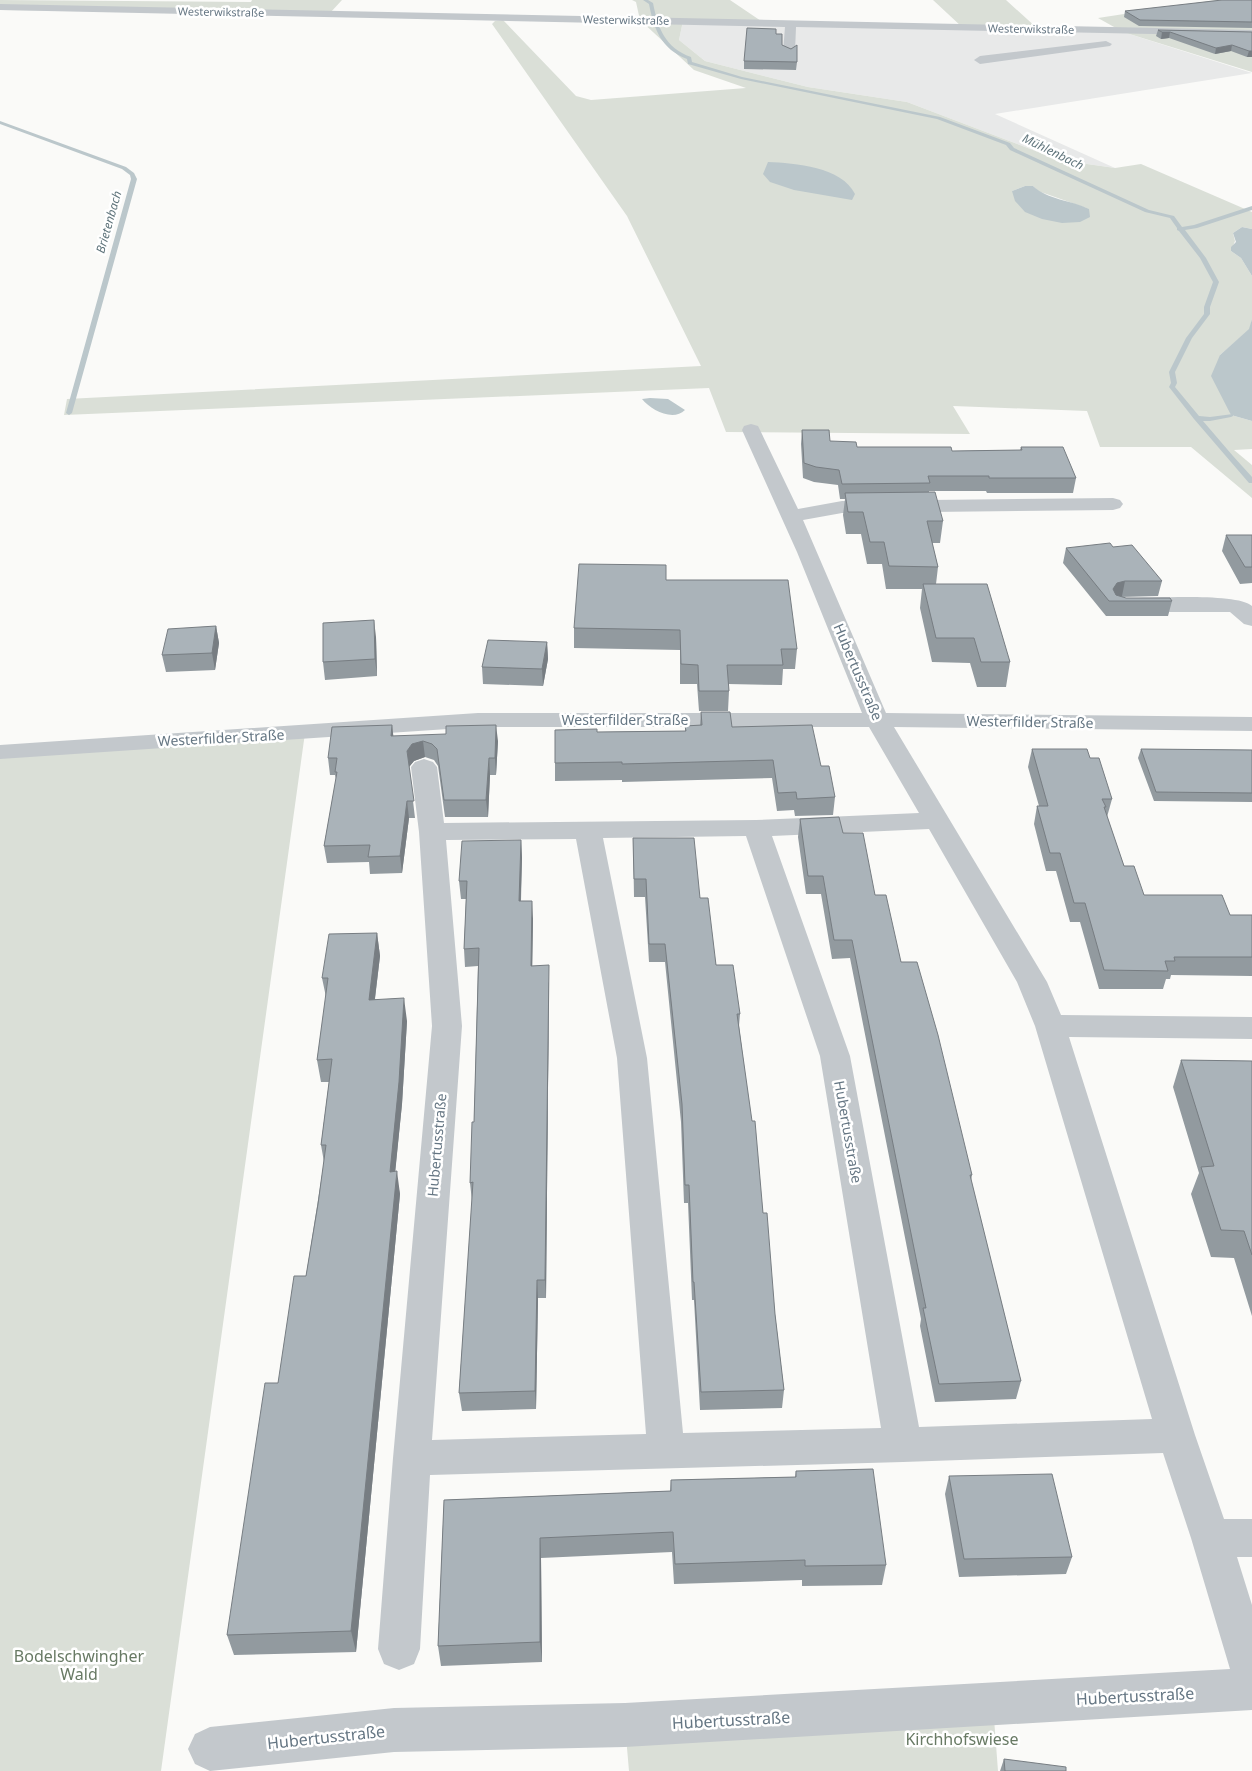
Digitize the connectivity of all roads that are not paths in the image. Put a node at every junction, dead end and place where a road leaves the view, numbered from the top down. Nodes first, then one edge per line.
1 (0, 7) edge
2 (478, 7) dead end
3 (485, 17) junction
4 (791, 24) junction
5 (1135, 31) junction
6 (1252, 33) edge
7 (789, 52) edge
8 (980, 60) dead end
9 (751, 430) dead end
10 (1113, 504) dead end
11 (791, 516) junction
12 (1122, 605) edge
13 (1252, 619) edge
14 (877, 720) junction
15 (1252, 724) edge
16 (0, 752) edge
17 (424, 767) dead end
18 (935, 821) junction
19 (756, 828) junction
20 (588, 831) junction
21 (432, 832) junction
22 (1050, 1026) junction
23 (1252, 1028) edge
24 (1176, 1435) junction
25 (903, 1445) junction
26 (666, 1450) junction
27 (412, 1458) junction
28 (1211, 1538) junction
29 (1252, 1538) edge
30 (400, 1649) dead end
31 (1252, 1672) edge
32 (1252, 1689) edge
33 (210, 1749) dead end

1 - 3 street, Westerwikstraße
2 - 3 street
3 - 4 street, Westerwikstraße
4 - 5 street, Westerwikstraße
4 - 7 street
5 - 6 street, Westerwikstraße
5 - 8 street
9 - 11 street, Hubertusstraße
10 - 11 street
11 - 14 street, Hubertusstraße
12 - 13 street
14 - 15 street, Westerfilder Straße
14 - 16 street, Westerfilder Straße
14 - 18 street, Hubertusstraße
17 - 21 street, Hubertusstraße
18 - 19 street
18 - 22 street, Hubertusstraße
19 - 20 street
19 - 25 street, Hubertusstraße
20 - 21 street
20 - 26 street
21 - 27 street, Hubertusstraße
22 - 23 street
22 - 24 street, Hubertusstraße
24 - 25 street
24 - 28 street, Hubertusstraße
25 - 26 street
26 - 27 street
27 - 30 street, Hubertusstraße
28 - 29 street
28 - 31 street, Hubertusstraße
32 - 33 street, Hubertusstraße

